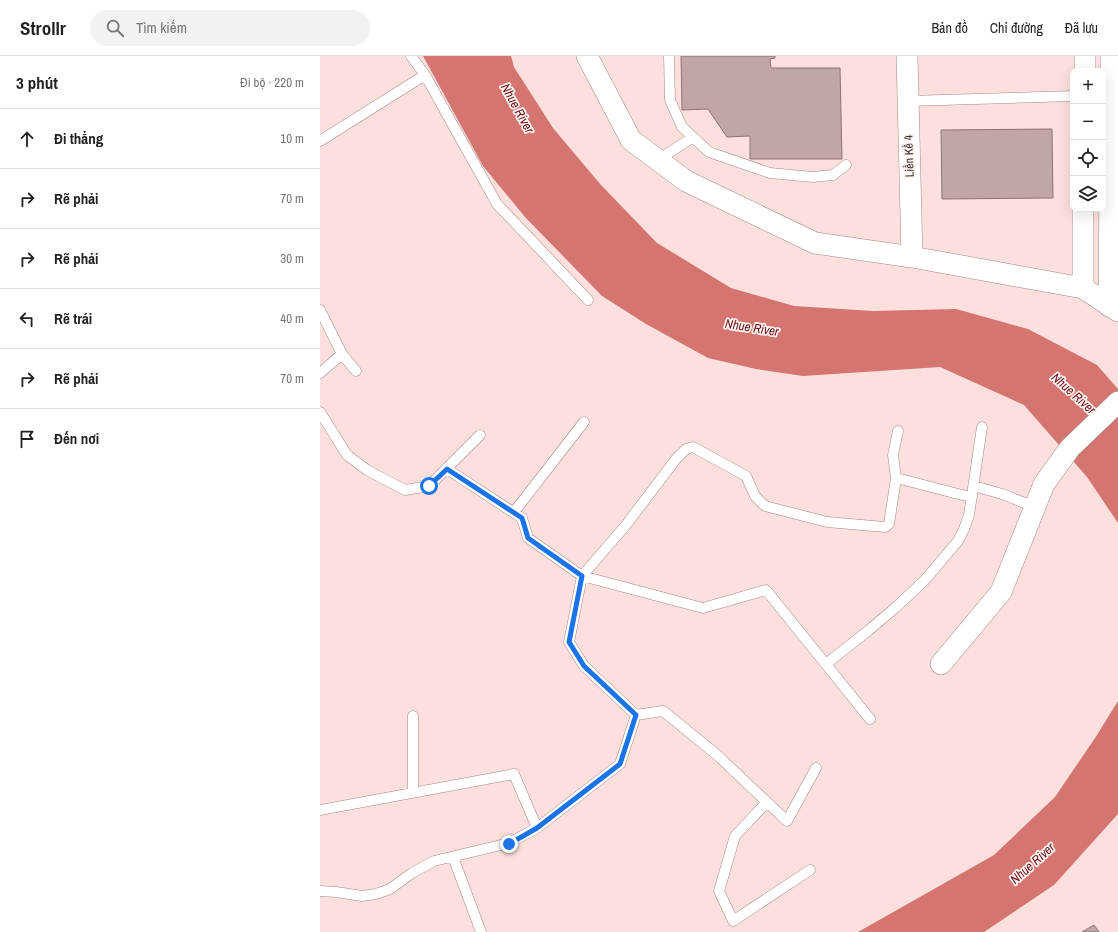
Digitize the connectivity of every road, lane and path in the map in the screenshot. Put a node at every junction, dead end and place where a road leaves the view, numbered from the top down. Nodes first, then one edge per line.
1 (411, 56) edge
2 (669, 56) edge
3 (906, 56) edge
4 (1085, 56) edge
5 (1111, 56) edge
6 (590, 57) edge
7 (1085, 68) edge
8 (425, 75) junction
9 (1070, 96) edge
10 (908, 101) junction
11 (1114, 127) edge
12 (694, 137) junction
13 (320, 141) edge
14 (658, 160) junction
15 (846, 165) dead end
16 (1083, 212) edge
17 (912, 257) junction
18 (1083, 288) junction
19 (588, 300) dead end
20 (1114, 309) edge
21 (320, 310) edge
22 (342, 354) junction
23 (356, 371) dead end
24 (320, 373) edge
25 (1118, 402) edge
26 (320, 412) edge
27 (584, 422) dead end
28 (982, 427) dead end
29 (898, 431) dead end
30 (480, 435) dead end
31 (447, 469) junction
32 (896, 478) junction
33 (974, 486) junction
34 (972, 497) junction
35 (1035, 507) junction
36 (514, 512) junction
37 (582, 576) junction
38 (826, 664) junction
39 (941, 664) dead end
40 (636, 715) junction
41 (413, 716) dead end
42 (870, 719) dead end
43 (816, 768) dead end
44 (413, 792) junction
45 (767, 802) junction
46 (320, 810) edge
47 (537, 828) junction
48 (453, 856) junction
49 (810, 870) dead end
50 (320, 892) edge
51 (481, 932) edge

1 - 8 lane
2 - 12 lane
3 - 10 street, Liền Kề 4
4 - 7 street
5 - 11 street
6 - 14 street
8 - 13 lane
8 - 19 lane
9 - 10 lane
10 - 17 street, Liền Kề 4
11 - 20 street
12 - 14 lane
12 - 15 lane
14 - 17 street
16 - 18 street
17 - 18 street
18 - 20 street
21 - 22 lane
22 - 23 lane
22 - 24 lane
25 - 35 street
26 - 31 lane
27 - 36 lane
28 - 33 lane
29 - 32 lane
30 - 31 lane
31 - 36 lane
32 - 34 lane
32 - 37 lane
33 - 34 lane
33 - 35 lane
34 - 38 lane
35 - 39 street
36 - 37 lane
37 - 38 lane
37 - 40 lane
38 - 42 lane
40 - 45 lane
40 - 47 lane
41 - 44 lane
43 - 45 lane
44 - 46 lane
44 - 47 lane
45 - 49 lane
47 - 48 lane
48 - 50 lane
48 - 51 lane

